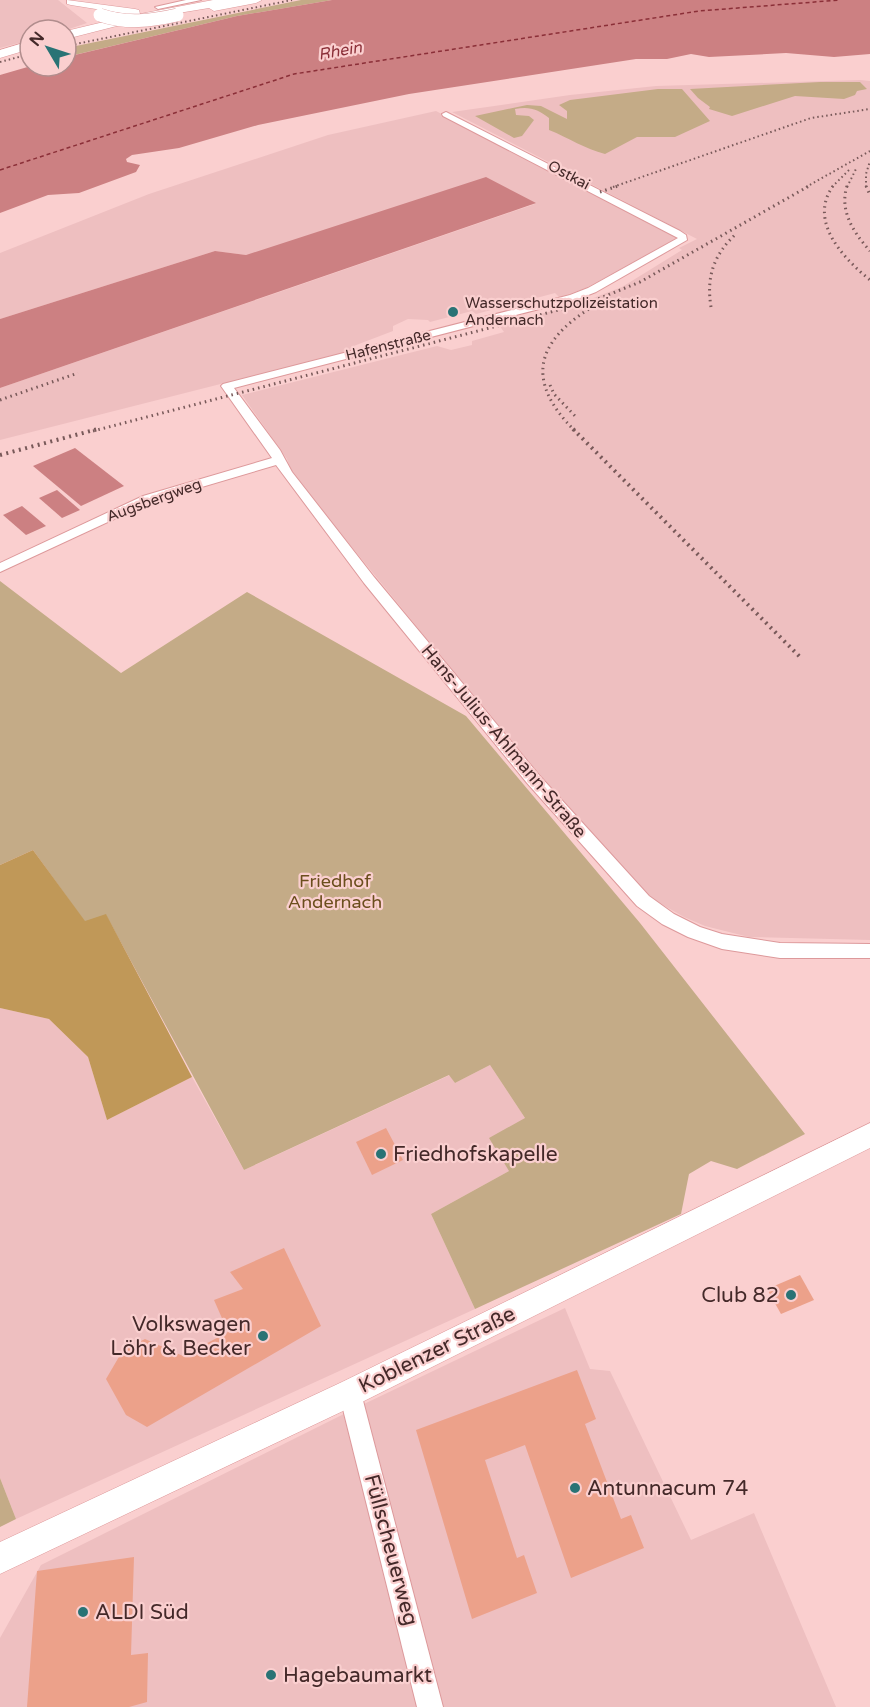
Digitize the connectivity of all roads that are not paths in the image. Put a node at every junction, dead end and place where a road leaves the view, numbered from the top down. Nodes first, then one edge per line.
1 (72, 0) edge
2 (198, 0) edge
3 (232, 0) edge
4 (255, 0) edge
5 (158, 7) dead end
6 (176, 12) junction
7 (118, 15) junction
8 (84, 30) junction
9 (78, 32) edge
10 (18, 49) edge
11 (0, 54) edge
12 (446, 114) dead end
13 (679, 243) joint
14 (227, 386) joint
15 (280, 460) junction
16 (0, 568) edge
17 (870, 951) edge
18 (870, 1135) edge
19 (350, 1393) junction
20 (0, 1558) edge
21 (430, 1707) edge

1 - 6 main road, bridge
1 - 7 main road
1 - 8 main road
2 - 5 street
3 - 6 main road
4 - 6 main road
6 - 7 main road
7 - 8 main road
8 - 9 main road
10 - 11 main road
12 - 13 street, Ostkai
13 - 14 street, Hafenstraße
14 - 15 street, Hans-Julius-Ahlmann-Straße
15 - 16 street, Augsbergweg
15 - 17 street, Hans-Julius-Ahlmann-Straße
18 - 19 street, Koblenzer Straße
19 - 20 street, Koblenzer Straße
19 - 21 street, Füllscheuerweg

